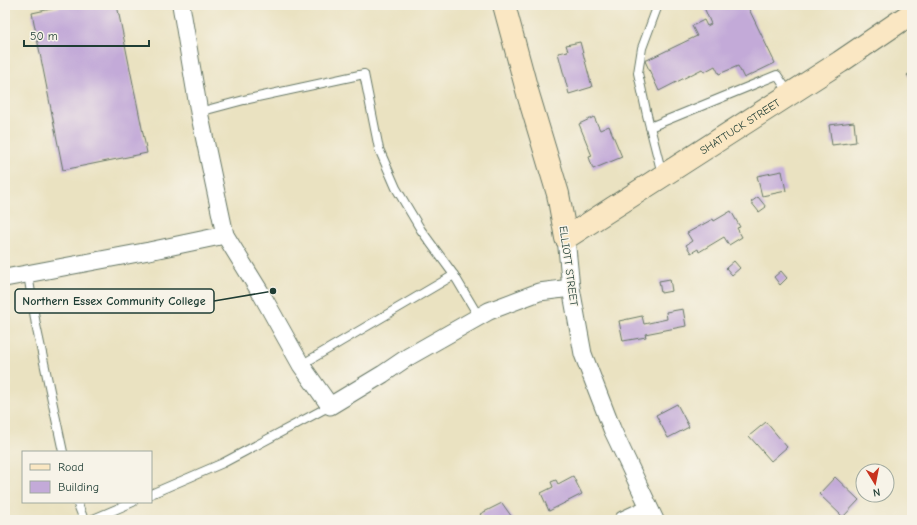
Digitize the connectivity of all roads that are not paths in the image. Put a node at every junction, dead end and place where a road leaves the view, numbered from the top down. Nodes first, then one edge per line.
1 (180, 5) edge
2 (504, 5) edge
3 (658, 5) edge
4 (912, 13) edge
5 (790, 94) junction
6 (199, 112) junction
7 (650, 127) junction
8 (662, 175) junction
9 (225, 235) junction
10 (566, 238) junction
11 (28, 274) junction
12 (454, 275) junction
13 (5, 278) edge
14 (571, 288) junction
15 (479, 317) junction
16 (301, 365) junction
17 (330, 406) junction
18 (63, 451) edge
19 (152, 494) edge
20 (77, 503) edge
21 (131, 503) edge
22 (652, 514) edge
23 (84, 520) edge
24 (91, 520) edge
25 (623, 520) edge

1 - 6 street
2 - 10 street, ELLIOTT STREET
3 - 7 lane
4 - 5 street, SHATTUCK STREET
5 - 7 lane
5 - 8 street, SHATTUCK STREET
6 - 9 street
6 - 12 lane
7 - 8 lane
8 - 10 street, SHATTUCK STREET
9 - 11 street
9 - 16 street
10 - 14 street, ELLIOTT STREET
11 - 13 street
11 - 18 lane
12 - 15 lane
12 - 16 lane
14 - 15 street
14 - 22 street, ELLIOTT STREET
15 - 17 street
16 - 17 street
17 - 19 lane
20 - 23 lane
21 - 24 lane
22 - 25 street

